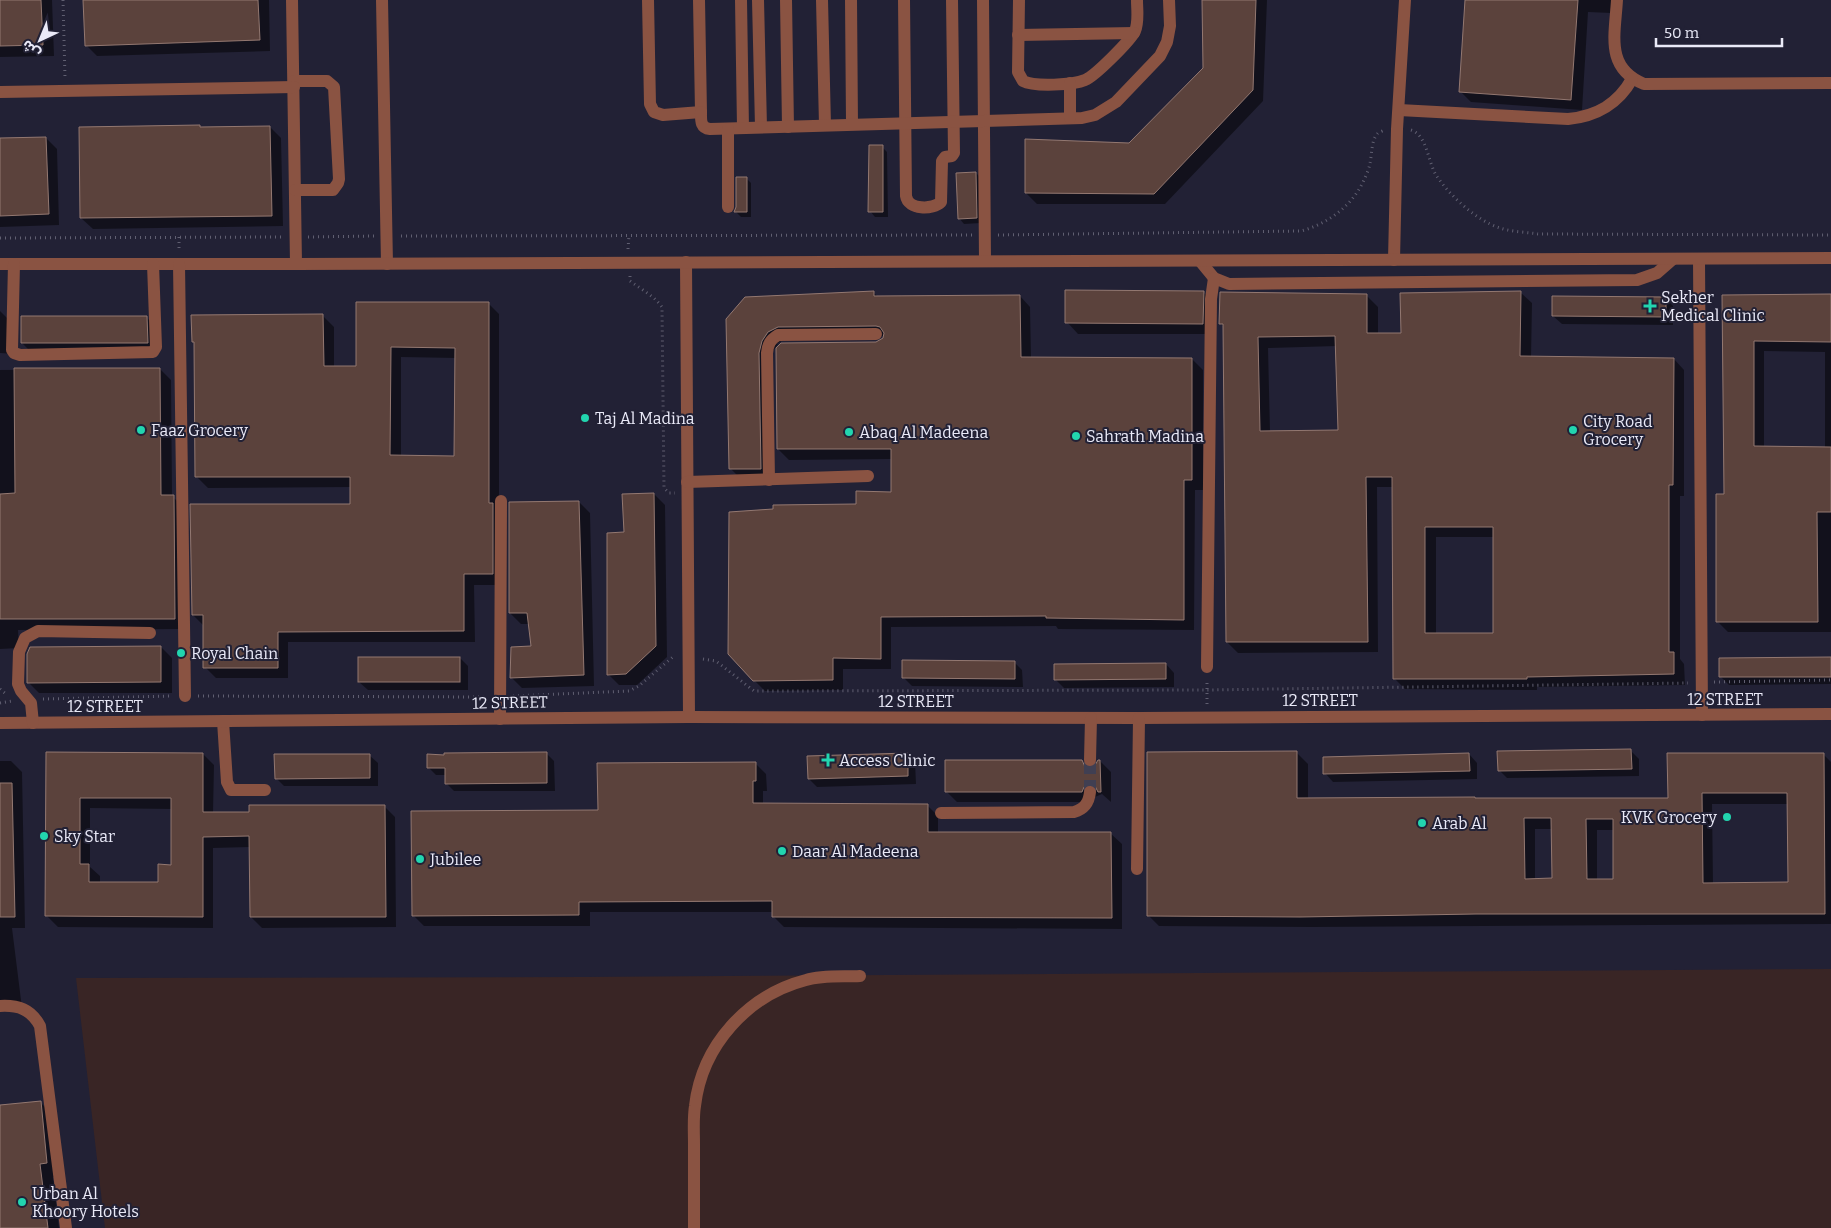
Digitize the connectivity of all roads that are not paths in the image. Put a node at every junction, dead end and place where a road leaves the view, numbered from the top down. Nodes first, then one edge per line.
1 (292, 0) edge
2 (382, 0) edge
3 (648, 0) edge
4 (699, 0) edge
5 (741, 0) edge
6 (758, 0) edge
7 (786, 0) edge
8 (822, 0) edge
9 (850, 0) edge
10 (904, 0) edge
11 (952, 0) edge
12 (983, 0) edge
13 (1019, 0) edge
14 (1137, 0) edge
15 (1169, 0) edge
16 (1404, 0) edge
17 (1617, 0) edge
18 (1134, 33) junction
19 (1018, 35) junction
20 (1632, 79) junction
21 (1070, 83) junction
22 (1831, 83) edge
23 (294, 84) junction
24 (0, 92) edge
25 (1399, 110) junction
26 (701, 112) junction
27 (1070, 118) junction
28 (984, 120) junction
29 (954, 121) junction
30 (906, 122) junction
31 (852, 124) junction
32 (825, 125) junction
33 (761, 127) junction
34 (788, 127) junction
35 (728, 128) junction
36 (743, 128) junction
37 (295, 190) junction
38 (728, 207) dead end
39 (1831, 258) edge
40 (1672, 259) junction
41 (1699, 259) junction
42 (1394, 260) junction
43 (985, 261) junction
44 (1200, 261) junction
45 (686, 262) junction
46 (0, 264) edge
47 (14, 264) junction
48 (153, 264) junction
49 (179, 264) junction
50 (296, 264) junction
51 (387, 264) junction
52 (1214, 278) junction
53 (876, 334) dead end
54 (868, 476) dead end
55 (768, 480) junction
56 (687, 488) junction
57 (501, 501) dead end
58 (150, 633) dead end
59 (1207, 667) road end
60 (185, 696) road end
61 (1831, 714) edge
62 (1702, 715) junction
63 (689, 717) junction
64 (1091, 718) junction
65 (1139, 718) junction
66 (500, 719) junction
67 (223, 721) junction
68 (33, 722) junction
69 (0, 723) edge
70 (1090, 760) tunnel mouth
71 (265, 790) dead end
72 (1090, 792) tunnel mouth
73 (941, 813) dead end
74 (1138, 869) dead end
75 (860, 976) dead end
76 (0, 1006) edge
77 (66, 1228) edge
78 (694, 1228) edge

1 - 23 street
2 - 51 street
3 - 26 street
4 - 26 street
5 - 36 street
6 - 33 street
7 - 34 street
8 - 32 street
9 - 31 street
10 - 30 street
11 - 29 street
12 - 28 street
13 - 19 street
14 - 18 street
15 - 27 street
16 - 25 street
17 - 20 street
18 - 19 street
18 - 21 street
19 - 21 street
20 - 22 street
20 - 25 street
21 - 27 street
23 - 24 street
23 - 37 street
23 - 37 street
25 - 42 street
26 - 35 street
27 - 28 street
28 - 29 street
28 - 43 street
29 - 30 street
29 - 30 street
30 - 31 street
31 - 32 street
32 - 34 street
33 - 34 street
33 - 36 street
35 - 36 street
35 - 38 street
37 - 50 street
39 - 41 street
40 - 41 street
40 - 42 street
40 - 52 street
41 - 62 street
42 - 44 street
43 - 44 street
43 - 45 street
44 - 52 street
45 - 51 street
45 - 56 street
46 - 47 street
47 - 48 street
47 - 48 street
48 - 49 street
49 - 50 street
49 - 60 street
50 - 51 street
52 - 59 street
53 - 55 street
54 - 55 street
55 - 56 street
56 - 63 street
57 - 66 street
58 - 68 street
61 - 62 street, 12 STREET
62 - 65 street, 12 STREET
63 - 64 street, 12 STREET
63 - 66 street, 12 STREET
64 - 65 street, 12 STREET
64 - 70 street
65 - 74 street
66 - 67 street, 12 STREET
67 - 68 street, 12 STREET
67 - 71 street
68 - 69 street, 12 STREET
72 - 73 street
75 - 78 street
76 - 77 street

